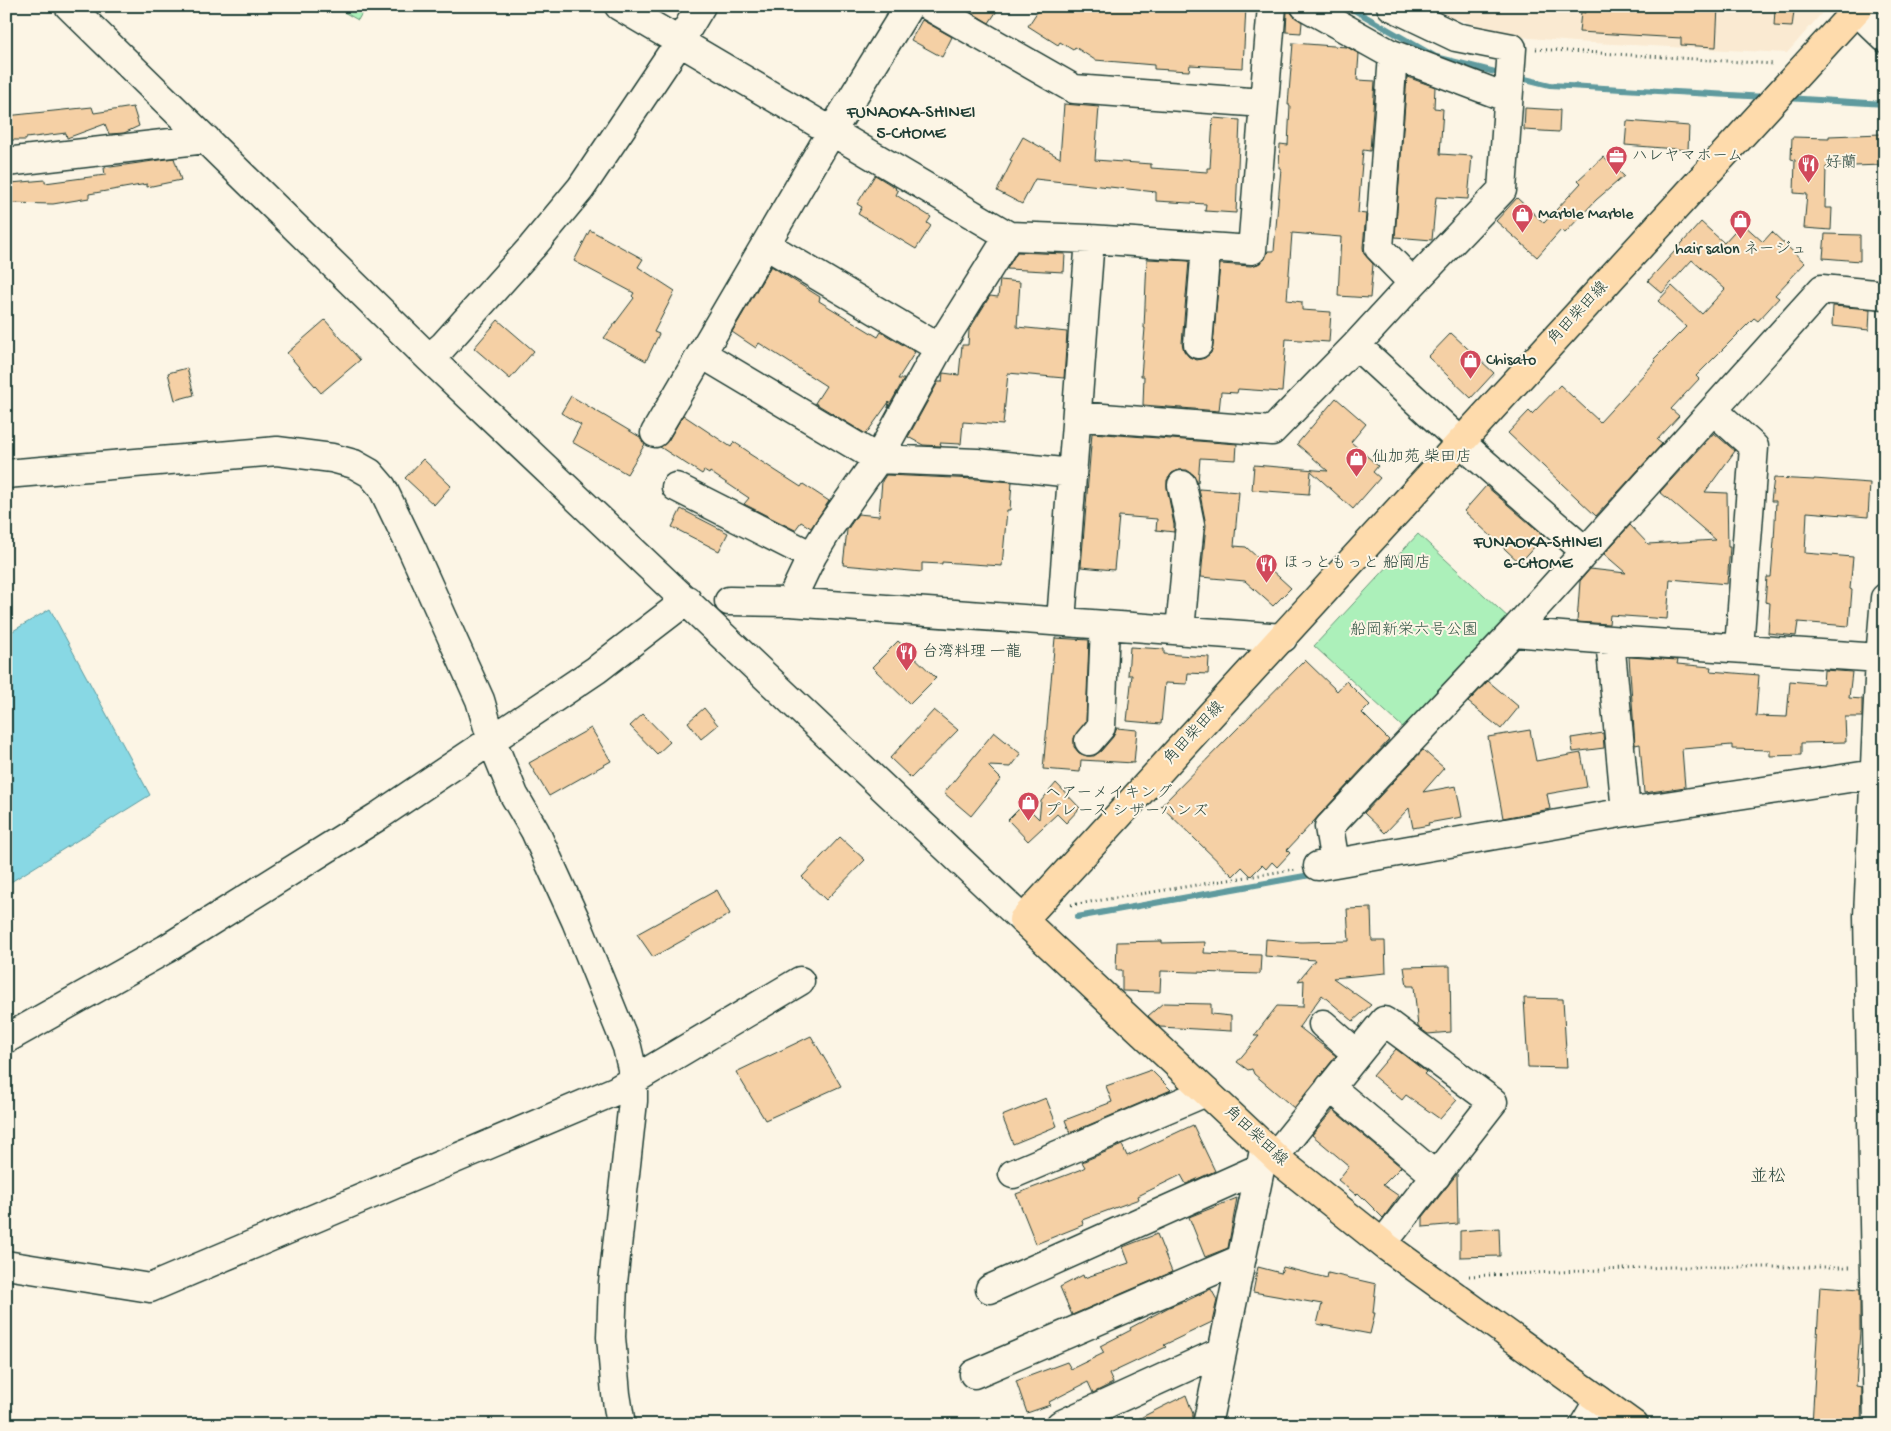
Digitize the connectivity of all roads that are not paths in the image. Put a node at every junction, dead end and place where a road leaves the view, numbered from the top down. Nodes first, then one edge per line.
1 (69, 6) edge
2 (619, 6) edge
3 (701, 6) edge
4 (909, 6) edge
5 (929, 6) edge
6 (1272, 6) edge
7 (1305, 6) edge
8 (1398, 8) edge
9 (1858, 8) edge
10 (1885, 38) edge
11 (680, 41) junction
12 (1393, 55) junction
13 (1508, 94) junction
14 (1263, 103) junction
15 (832, 131) junction
16 (206, 139) junction
17 (6, 162) edge
18 (1009, 236) junction
19 (1090, 239) junction
20 (766, 245) junction
21 (1206, 247) junction
22 (1412, 283) junction
23 (1885, 295) edge
24 (1198, 344) dead end
25 (1356, 345) junction
26 (939, 348) junction
27 (702, 354) junction
28 (430, 358) junction
29 (1713, 410) junction
30 (1078, 416) junction
31 (655, 434) dead end
32 (1462, 442) junction
33 (878, 459) junction
34 (1072, 473) junction
35 (6, 474) edge
36 (1182, 485) dead end
37 (676, 487) dead end
38 (1585, 551) junction
39 (812, 556) junction
40 (1885, 598) edge
41 (686, 600) junction
42 (730, 601) dead end
43 (790, 602) junction
44 (1061, 621) junction
45 (1105, 625) junction
46 (1180, 630) junction
47 (1513, 632) junction
48 (1283, 638) junction
49 (1610, 640) junction
50 (1739, 648) junction
51 (1880, 658) junction
52 (492, 741) junction
53 (1090, 741) dead end
54 (1874, 782) junction
55 (1626, 812) junction
56 (1023, 920) junction
57 (800, 981) dead end
58 (1323, 1024) dead end
59 (6, 1039) edge
60 (1357, 1054) junction
61 (633, 1080) junction
62 (1330, 1087) junction
63 (1206, 1092) junction
64 (1267, 1157) junction
65 (1013, 1174) dead end
66 (1436, 1176) junction
67 (1383, 1244) junction
68 (1241, 1259) junction
69 (6, 1265) edge
70 (990, 1289) dead end
71 (1222, 1351) junction
72 (974, 1374) dead end
73 (1599, 1400) junction
74 (621, 1425) edge
75 (1060, 1425) edge
76 (1206, 1425) edge
77 (1584, 1425) edge
78 (1634, 1425) edge
79 (1878, 1425) edge

1 - 16 street
2 - 11 street
3 - 11 street
4 - 15 street
5 - 14 street
6 - 14 street
7 - 12 street
8 - 13 street
9 - 10 street
9 - 32 main road, 角田柴田線
11 - 15 street
11 - 28 street
12 - 13 street
12 - 22 street
13 - 22 street
14 - 21 street
15 - 18 street
15 - 20 street
16 - 17 street
16 - 28 street
18 - 19 street
18 - 26 street
19 - 21 street
19 - 30 street
20 - 26 street
20 - 27 street
21 - 24 street
22 - 25 street
23 - 29 street
25 - 30 street
25 - 32 street
26 - 33 street
27 - 31 street
27 - 33 street
28 - 41 street
29 - 38 street
29 - 50 street
30 - 34 street
32 - 38 street
32 - 48 main road, 角田柴田線
33 - 34 street
33 - 39 street
34 - 44 street
35 - 52 street
36 - 46 street
37 - 39 street
38 - 47 street
39 - 43 street
40 - 51 street
41 - 52 street
41 - 56 street
42 - 43 street
43 - 44 street
44 - 45 street
45 - 46 street
45 - 53 street
46 - 48 street
47 - 49 street
47 - 55 street
48 - 56 main road, 角田柴田線
49 - 50 street
49 - 55 street
50 - 51 street
51 - 54 street
52 - 59 street
52 - 61 street
54 - 55 street
54 - 79 street
56 - 63 main road, 角田柴田線
57 - 61 street
58 - 60 street
60 - 62 street
60 - 66 street
61 - 69 street
61 - 74 street
62 - 64 street
62 - 66 street
63 - 64 main road, 角田柴田線
63 - 65 street
64 - 67 main road, 角田柴田線
64 - 68 street
64 - 70 street
66 - 67 street
67 - 73 main road, 角田柴田線
68 - 71 street
68 - 72 street
71 - 75 street
71 - 76 street
73 - 77 street
73 - 78 main road, 角田柴田線

